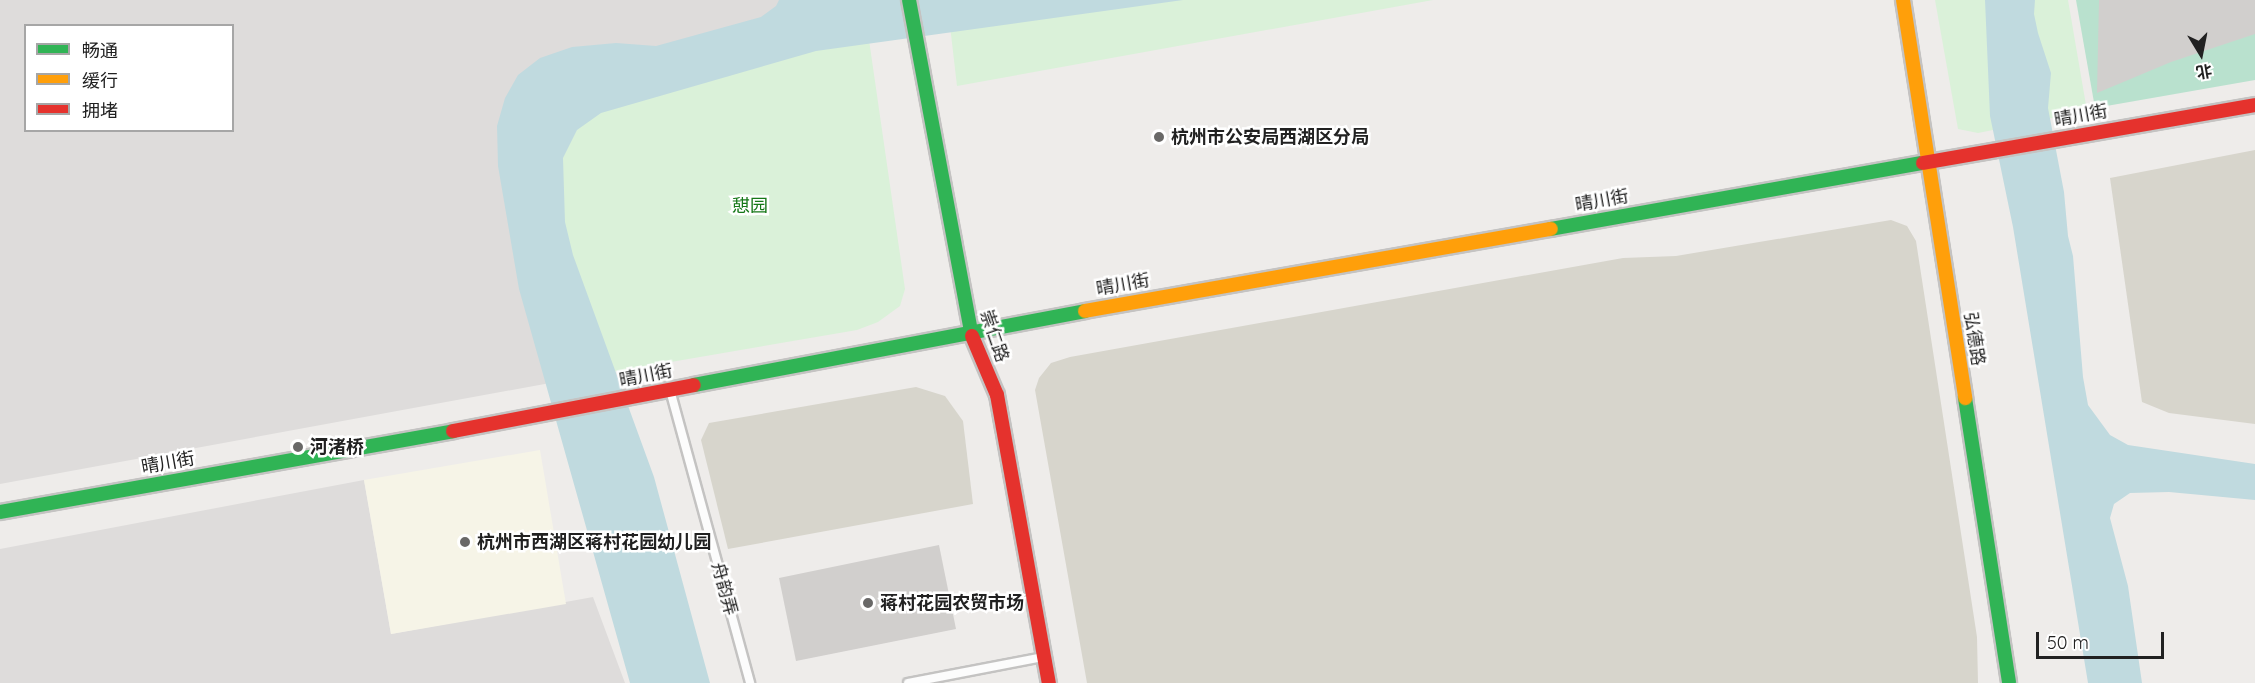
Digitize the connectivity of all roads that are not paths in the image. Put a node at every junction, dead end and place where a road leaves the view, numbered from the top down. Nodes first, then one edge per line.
1 (909, 0) edge
2 (1903, 0) edge
3 (2255, 105) edge
4 (1929, 161) junction
5 (970, 331) junction
6 (670, 390) junction
7 (0, 512) edge
8 (1045, 657) junction
9 (750, 683) edge
10 (908, 683) edge
11 (1049, 683) edge
12 (2009, 683) edge

1 - 5 street, 崇仁路
2 - 4 street, 弘德路
3 - 4 street, 晴川街
4 - 5 street, 晴川街
4 - 12 street, 弘德路
5 - 6 street, 晴川街
5 - 8 street, 崇仁路
6 - 7 street, 晴川街
6 - 9 lane, 舟韵弄
8 - 10 lane
8 - 11 street, 崇仁路

